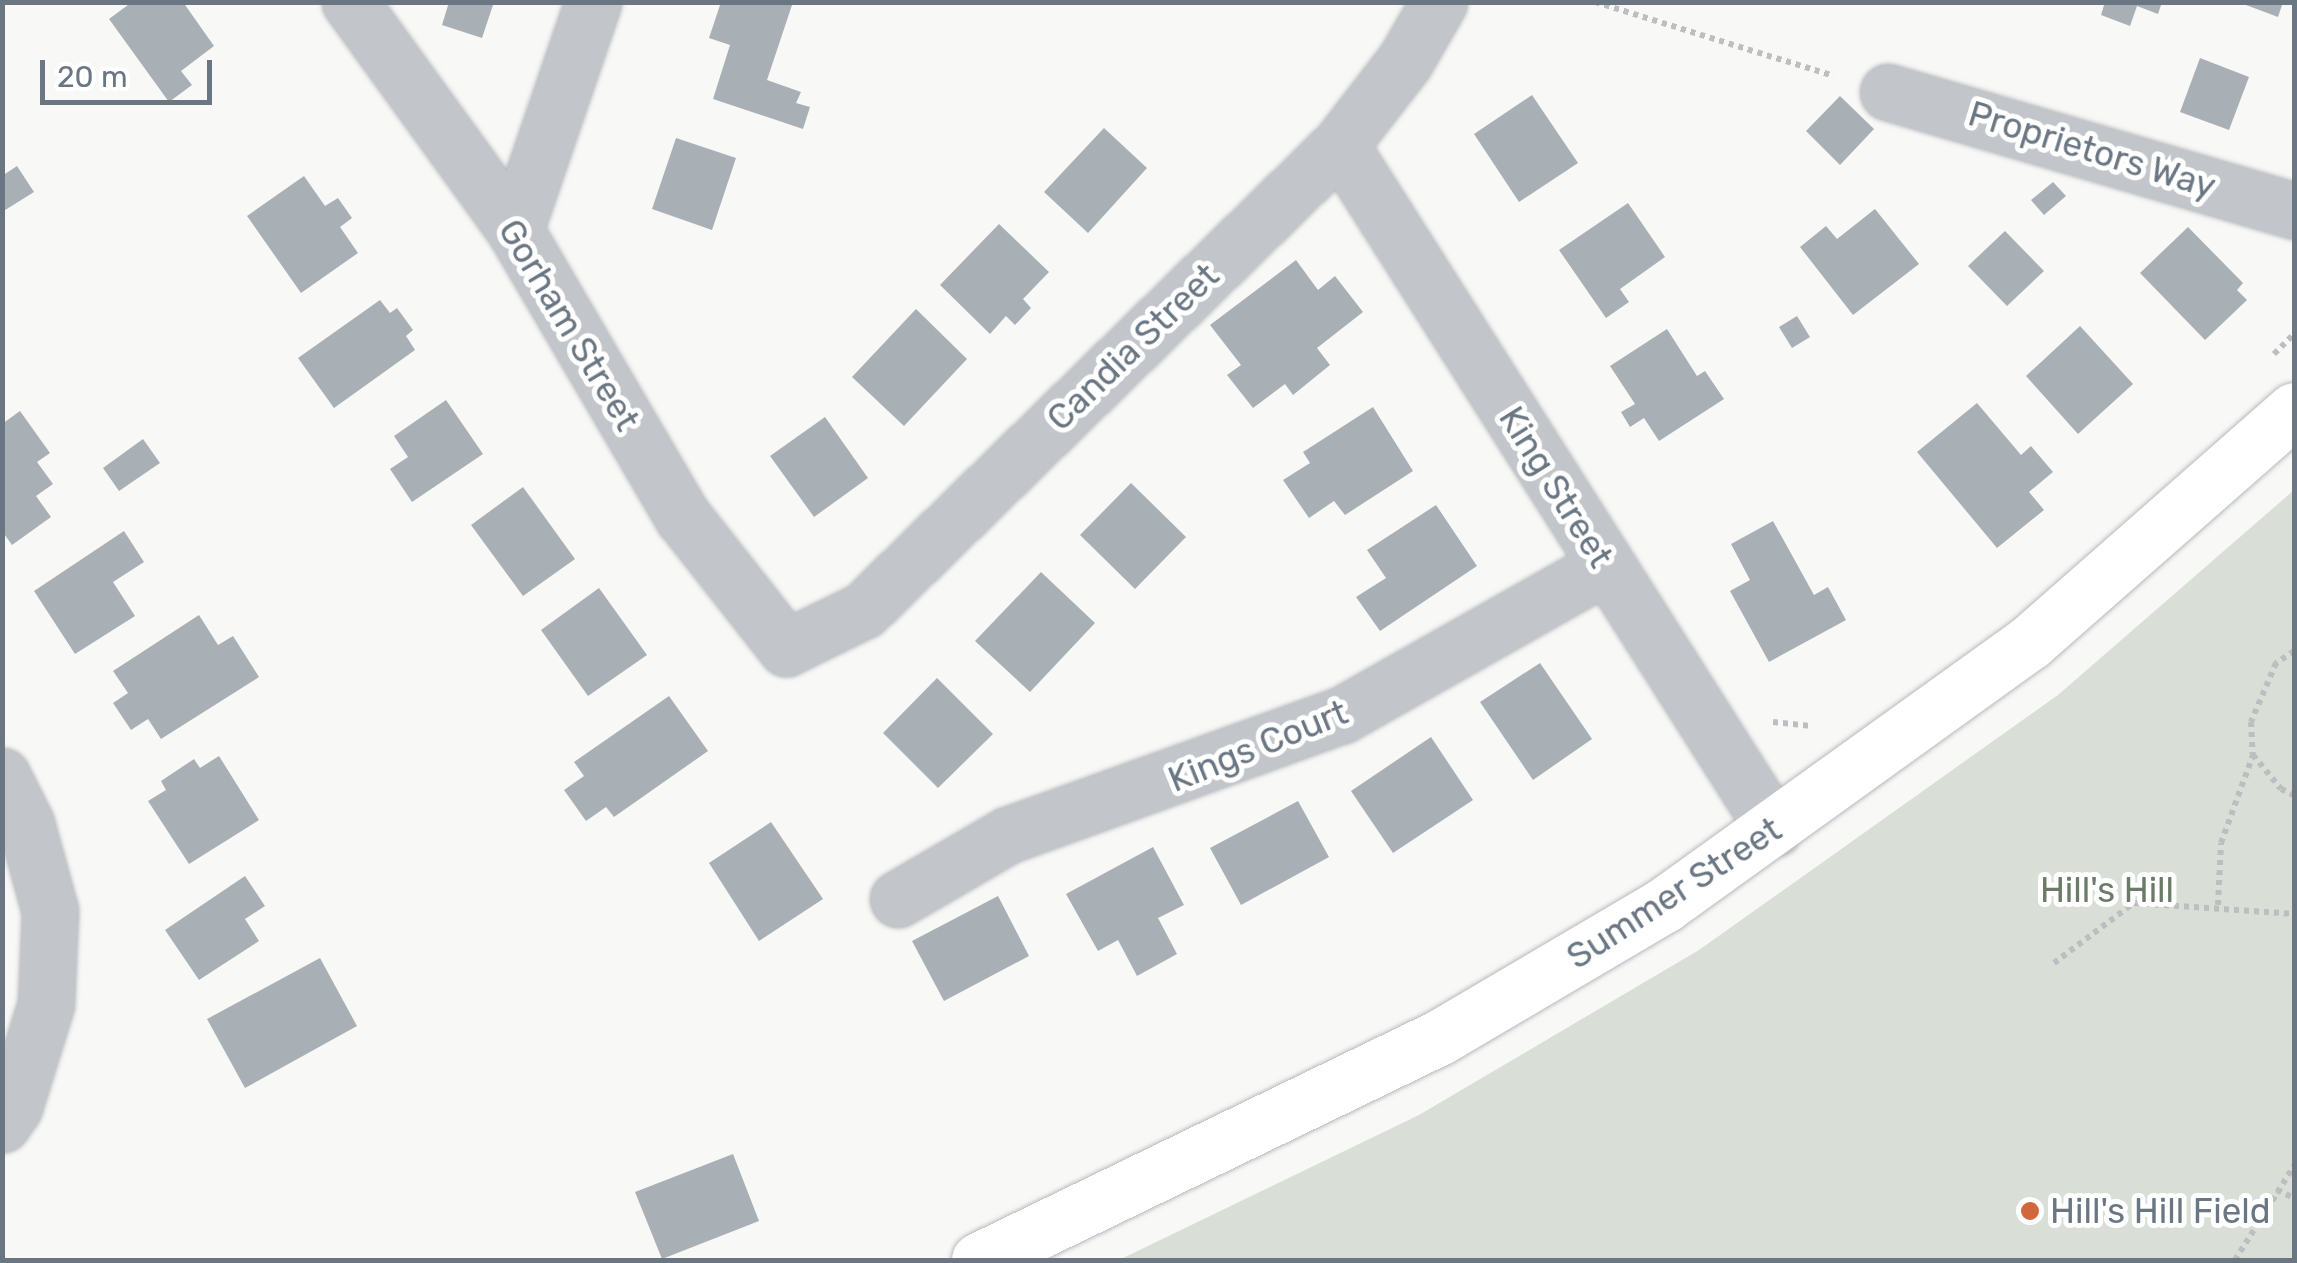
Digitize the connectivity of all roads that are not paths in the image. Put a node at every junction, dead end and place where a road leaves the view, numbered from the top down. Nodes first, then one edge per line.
1 (350, 2) edge
2 (593, 2) edge
3 (1439, 2) edge
4 (1888, 92) road end
5 (1340, 146) junction
6 (2294, 210) edge
7 (515, 230) junction
8 (2294, 410) edge
9 (1606, 566) junction
10 (786, 648) joint
11 (2, 776) edge
12 (1774, 829) junction
13 (898, 898) dead end
14 (2, 1124) edge
15 (979, 1260) edge

1 - 7 street, Gorham Street
2 - 7 street
3 - 5 street, Candia Street
4 - 6 street, Proprietors Way
5 - 9 street, King Street
5 - 10 street, Candia Street
7 - 10 street, Gorham Street
8 - 12 main road, Summer Street
9 - 12 street, King Street
9 - 13 street, Kings Court
11 - 14 street
12 - 15 main road, Summer Street

